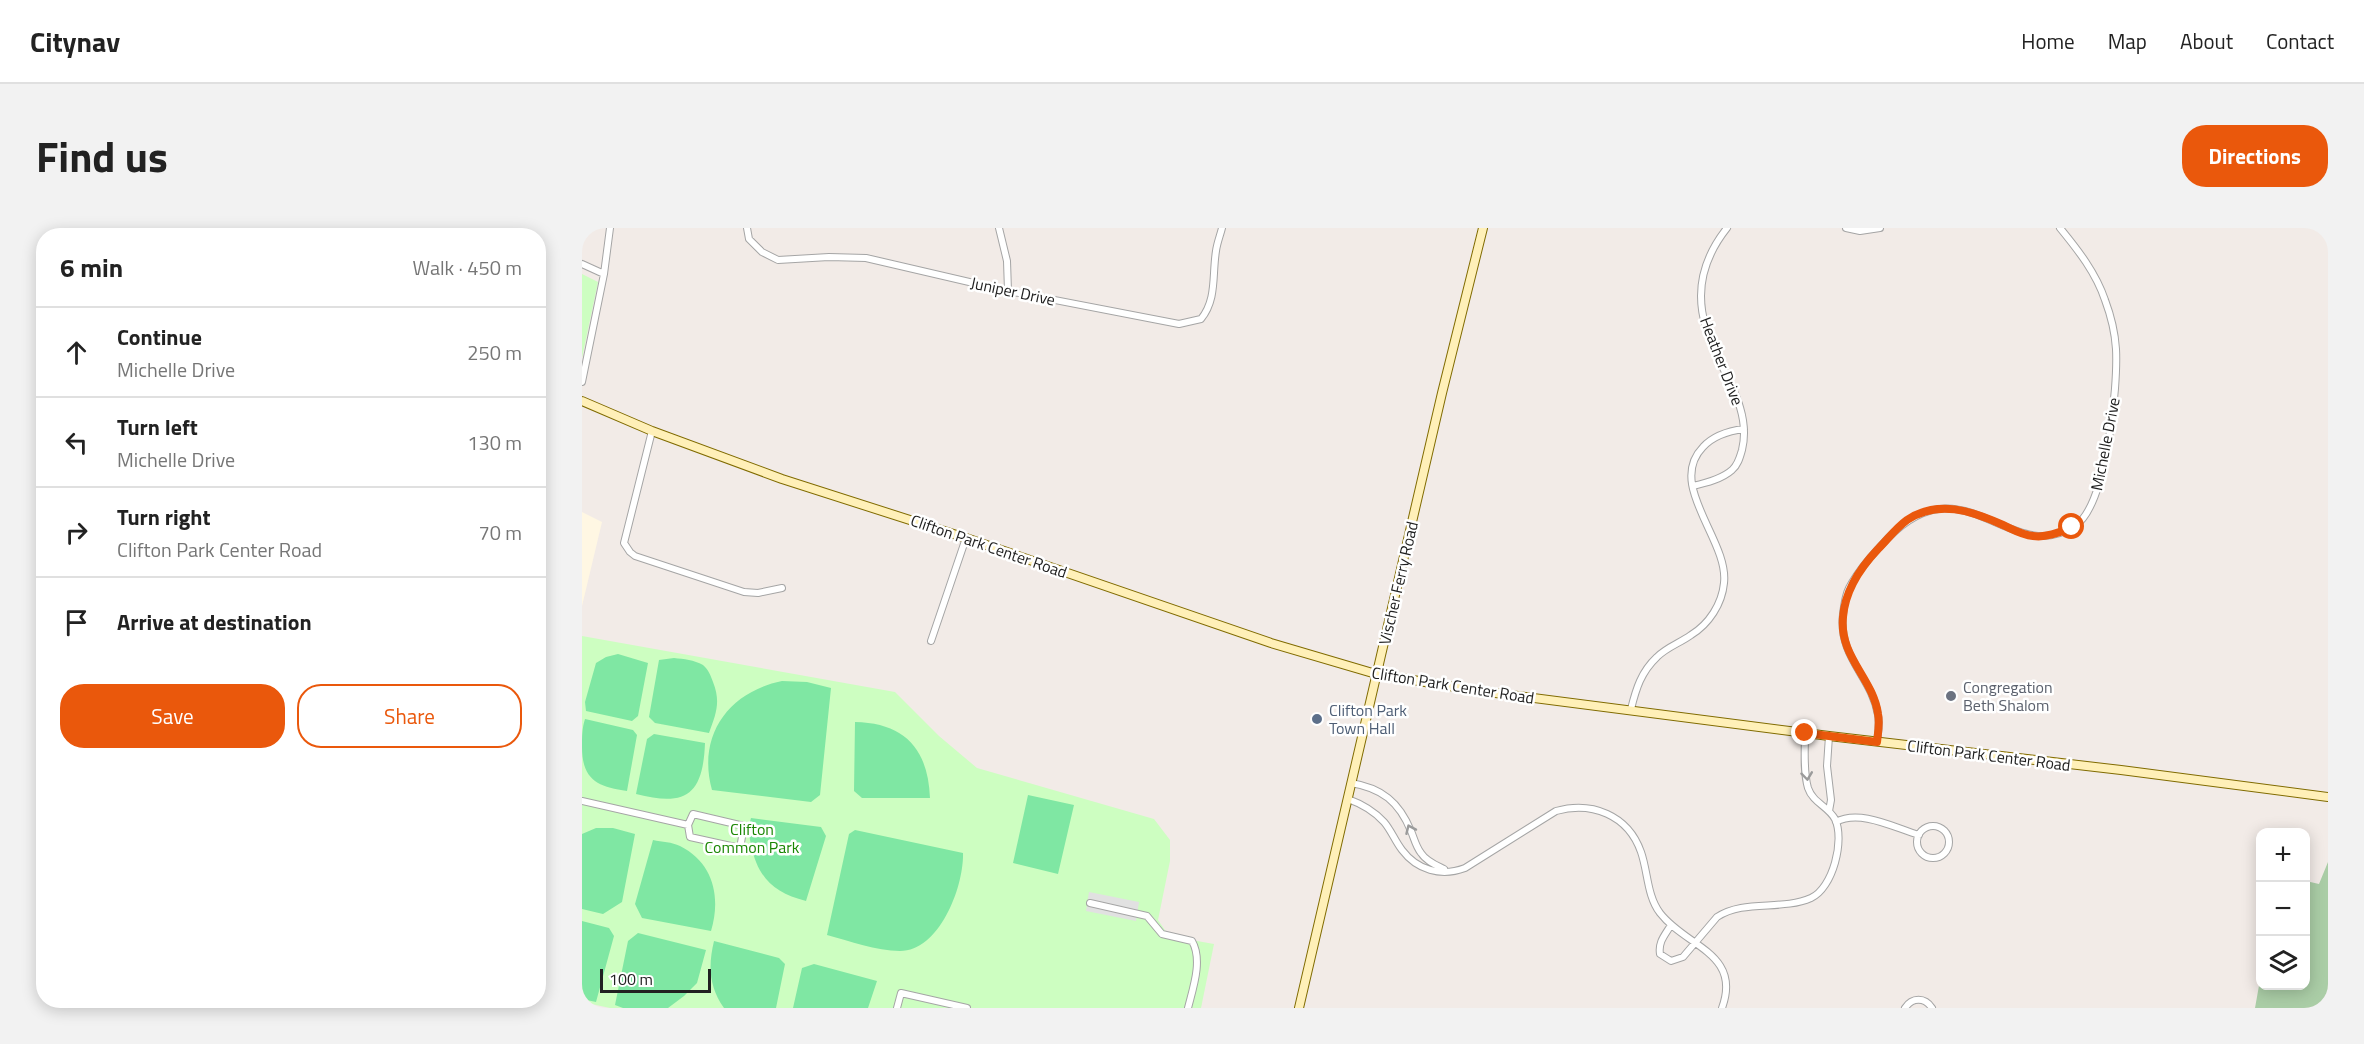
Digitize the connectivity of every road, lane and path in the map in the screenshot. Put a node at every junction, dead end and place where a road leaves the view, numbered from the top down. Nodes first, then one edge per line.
1 (610, 228) edge
2 (747, 228) edge
3 (999, 228) edge
4 (1222, 228) edge
5 (1483, 228) edge
6 (1727, 228) edge
7 (1846, 228) edge
8 (1880, 228) edge
9 (2060, 228) edge
10 (582, 264) edge
11 (604, 274) junction
12 (1008, 291) junction
13 (582, 382) edge
14 (582, 401) edge
15 (1744, 429) junction
16 (652, 431) junction
17 (1694, 486) junction
18 (966, 538) junction
19 (782, 588) dead end
20 (931, 641) dead end
21 (1376, 674) junction
22 (1630, 709) junction
23 (1805, 733) junction
24 (1829, 736) junction
25 (1877, 742) junction
26 (1352, 783) junction
27 (2328, 797) edge
28 (1348, 799) junction
29 (582, 801) edge
30 (1829, 811) junction
31 (1836, 822) junction
32 (688, 825) junction
33 (1919, 835) junction
34 (1447, 871) junction
35 (1090, 903) dead end
36 (1671, 925) junction
37 (1696, 942) junction
38 (897, 1008) edge
39 (967, 1008) edge
40 (1188, 1008) edge
41 (1299, 1008) edge
42 (1722, 1008) edge
43 (1905, 1008) edge
44 (1932, 1008) edge

1 - 11 street
2 - 12 street, Juniper Drive
3 - 12 street
4 - 12 street, Juniper Drive
5 - 21 street, Vischer Ferry Road
6 - 15 street, Heather Drive
7 - 8 street
9 - 25 street, Michelle Drive
10 - 11 street
11 - 13 street
14 - 16 street, Clifton Park Center Road
15 - 17 street, Heather Drive
15 - 17 street, Heather Drive
16 - 18 street, Clifton Park Center Road
16 - 19 street
17 - 22 street, Heather Drive
18 - 20 street
18 - 21 street, Clifton Park Center Road
21 - 22 street, Clifton Park Center Road
21 - 26 street, Vischer Ferry Road
22 - 23 street, Clifton Park Center Road
23 - 24 street, Clifton Park Center Road
23 -> 30 street
24 - 25 street, Clifton Park Center Road
24 - 30 street
25 - 27 street, Clifton Park Center Road
26 - 28 street, Vischer Ferry Road
34 -> 26 street
28 - 34 street
28 - 41 street, Vischer Ferry Road
29 - 32 street
30 - 31 street
31 - 33 street
31 - 37 street
32 - 32 street
33 - 33 street
34 - 36 street
35 - 40 street
36 - 37 street
36 - 37 street
37 - 42 street
38 - 39 street
43 - 44 street

